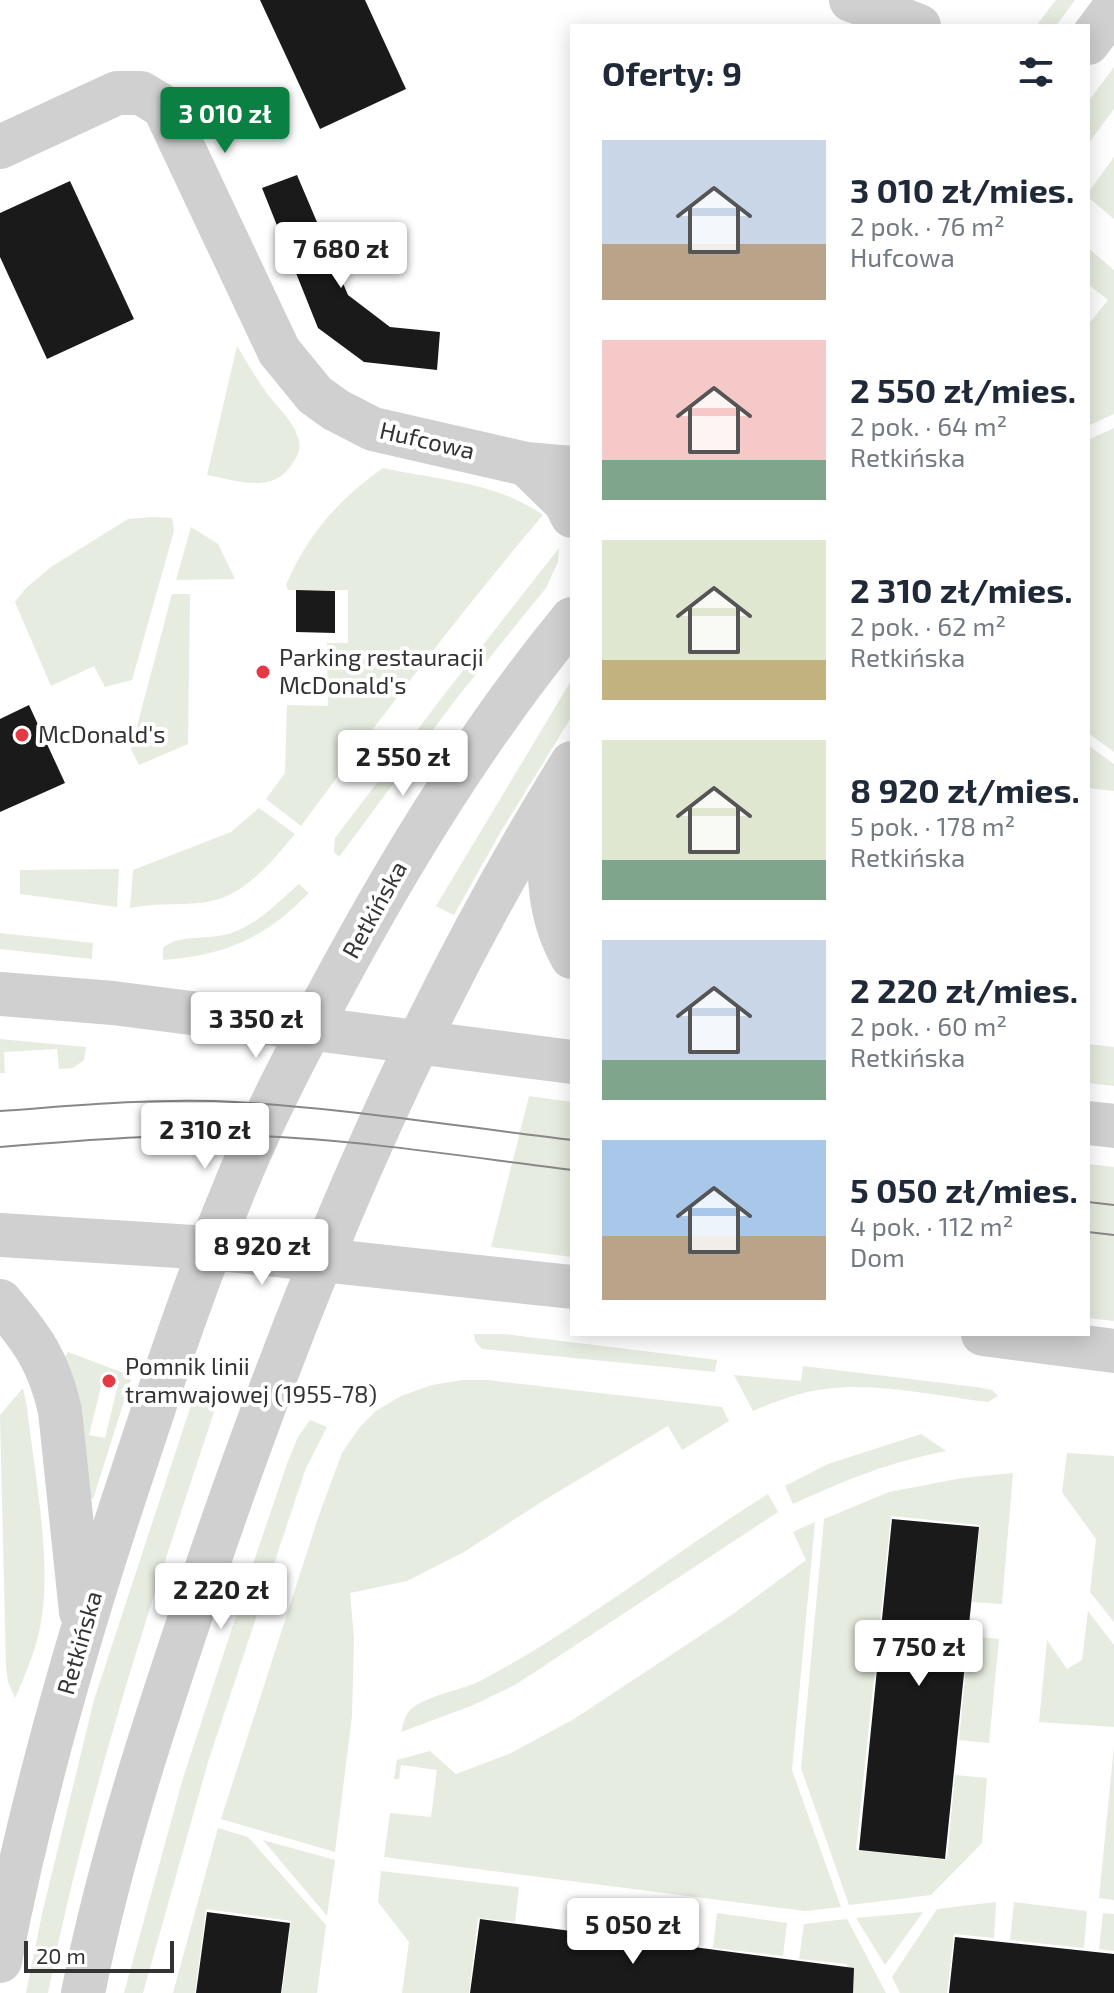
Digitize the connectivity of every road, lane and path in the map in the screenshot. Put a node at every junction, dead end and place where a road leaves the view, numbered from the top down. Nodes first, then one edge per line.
1 (851, 0) edge
2 (1114, 8) edge
3 (914, 24) edge
4 (1090, 40) edge
5 (0, 147) edge
6 (526, 464) junction
7 (570, 468) edge
8 (570, 512) edge
9 (570, 622) edge
10 (564, 776) edge
11 (570, 953) edge
12 (0, 994) edge
13 (310, 1029) junction
14 (416, 1042) junction
15 (570, 1062) edge
16 (1090, 1123) edge
17 (1114, 1126) edge
18 (0, 1235) edge
19 (210, 1248) junction
20 (321, 1259) junction
21 (570, 1287) edge
22 (0, 1301) edge
23 (998, 1336) edge
24 (1114, 1351) edge
25 (83, 1630) junction
26 (0, 1961) edge
27 (83, 1993) edge

1 - 3 street
2 - 4 street
5 - 6 street, Hufcowa
6 - 7 street, Hufcowa
6 - 8 street
9 - 13 street, Retkińska
10 - 11 street
10 - 14 street
12 - 13 street
13 - 14 street
13 - 19 street, Retkińska
14 - 15 street
14 - 20 street
16 - 17 street
18 - 19 street
19 - 20 street
19 - 25 street, Retkińska
20 - 21 street
20 - 27 street
22 - 25 street
23 - 24 street
25 - 26 street, Retkińska

